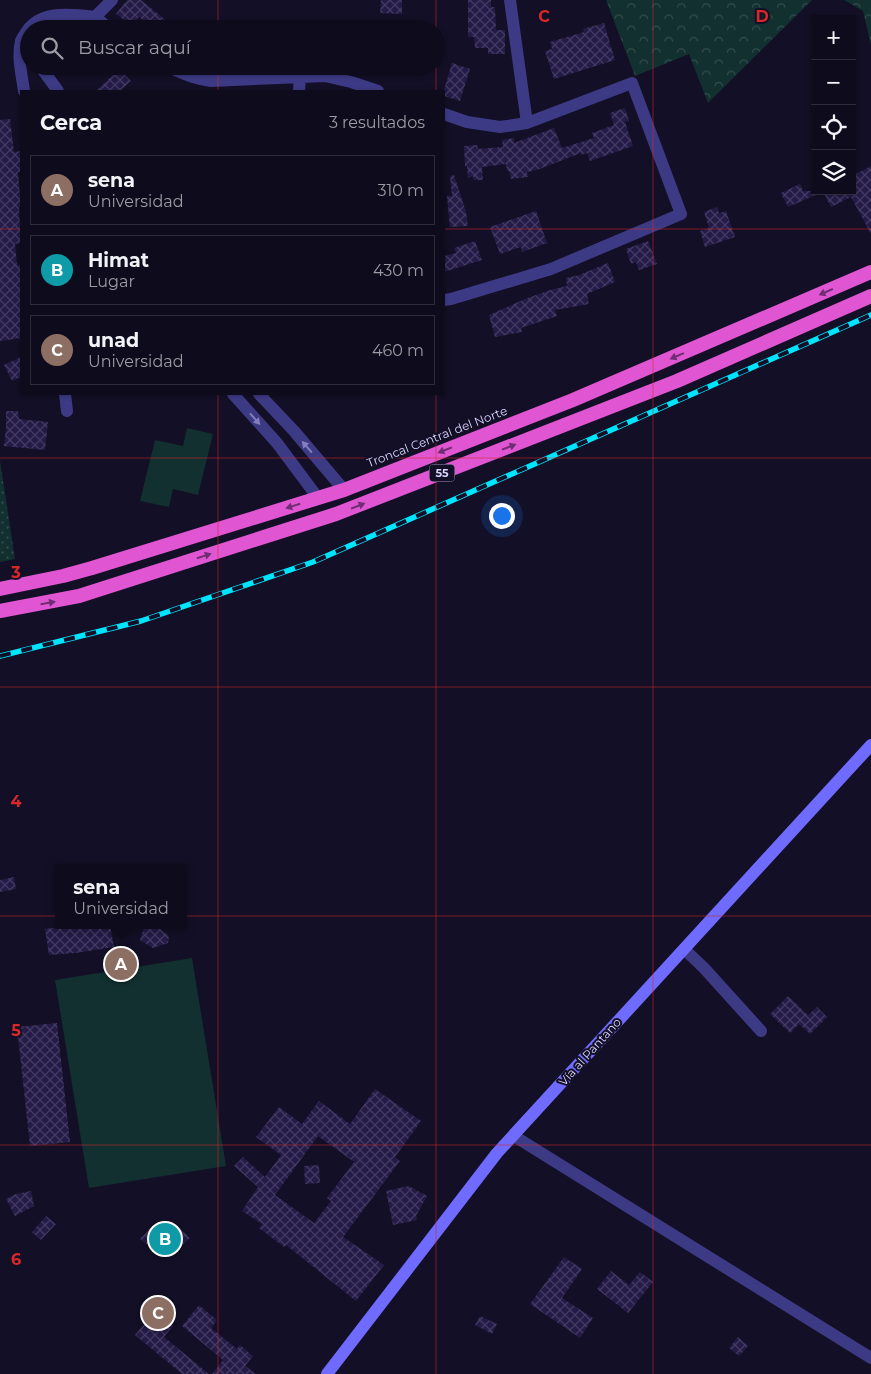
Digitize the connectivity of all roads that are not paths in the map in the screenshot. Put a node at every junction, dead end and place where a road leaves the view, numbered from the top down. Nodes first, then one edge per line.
1 (112, 0) edge
2 (510, 0) edge
3 (95, 17) junction
4 (42, 20) edge
5 (99, 20) edge
6 (22, 75) edge
7 (46, 75) edge
8 (184, 75) edge
9 (300, 77) junction
10 (280, 85) edge
11 (24, 90) edge
12 (57, 90) edge
13 (299, 90) edge
14 (375, 90) edge
15 (445, 114) edge
16 (527, 123) junction
17 (871, 272) edge
18 (871, 296) edge
19 (445, 300) edge
20 (65, 395) edge
21 (260, 395) edge
22 (239, 396) edge
23 (67, 411) dead end
24 (344, 490) junction
25 (318, 498) junction
26 (0, 589) edge
27 (0, 611) edge
28 (871, 745) edge
29 (684, 949) junction
30 (761, 1030) dead end
31 (514, 1136) junction
32 (871, 1358) edge
33 (327, 1374) edge

1 - 3 street
2 - 16 street
3 - 4 street
3 - 5 street
6 - 11 street
7 - 12 street
8 - 10 street
9 - 10 street
9 - 13 street
9 - 14 street
15 - 16 street
16 - 19 street
17 -> 24 highway, Troncal Central del Norte / 55
27 -> 18 highway, 55
20 - 23 street
24 -> 21 street
22 -> 25 street
24 - 25 highway, Troncal Central del Norte / 55
25 -> 26 highway, Troncal Central del Norte / 55
28 - 29 main road, Vía al Pantano
29 - 30 street
29 - 31 main road, Vía al Pantano
31 - 32 street
31 - 33 main road, Vía al Pantano

